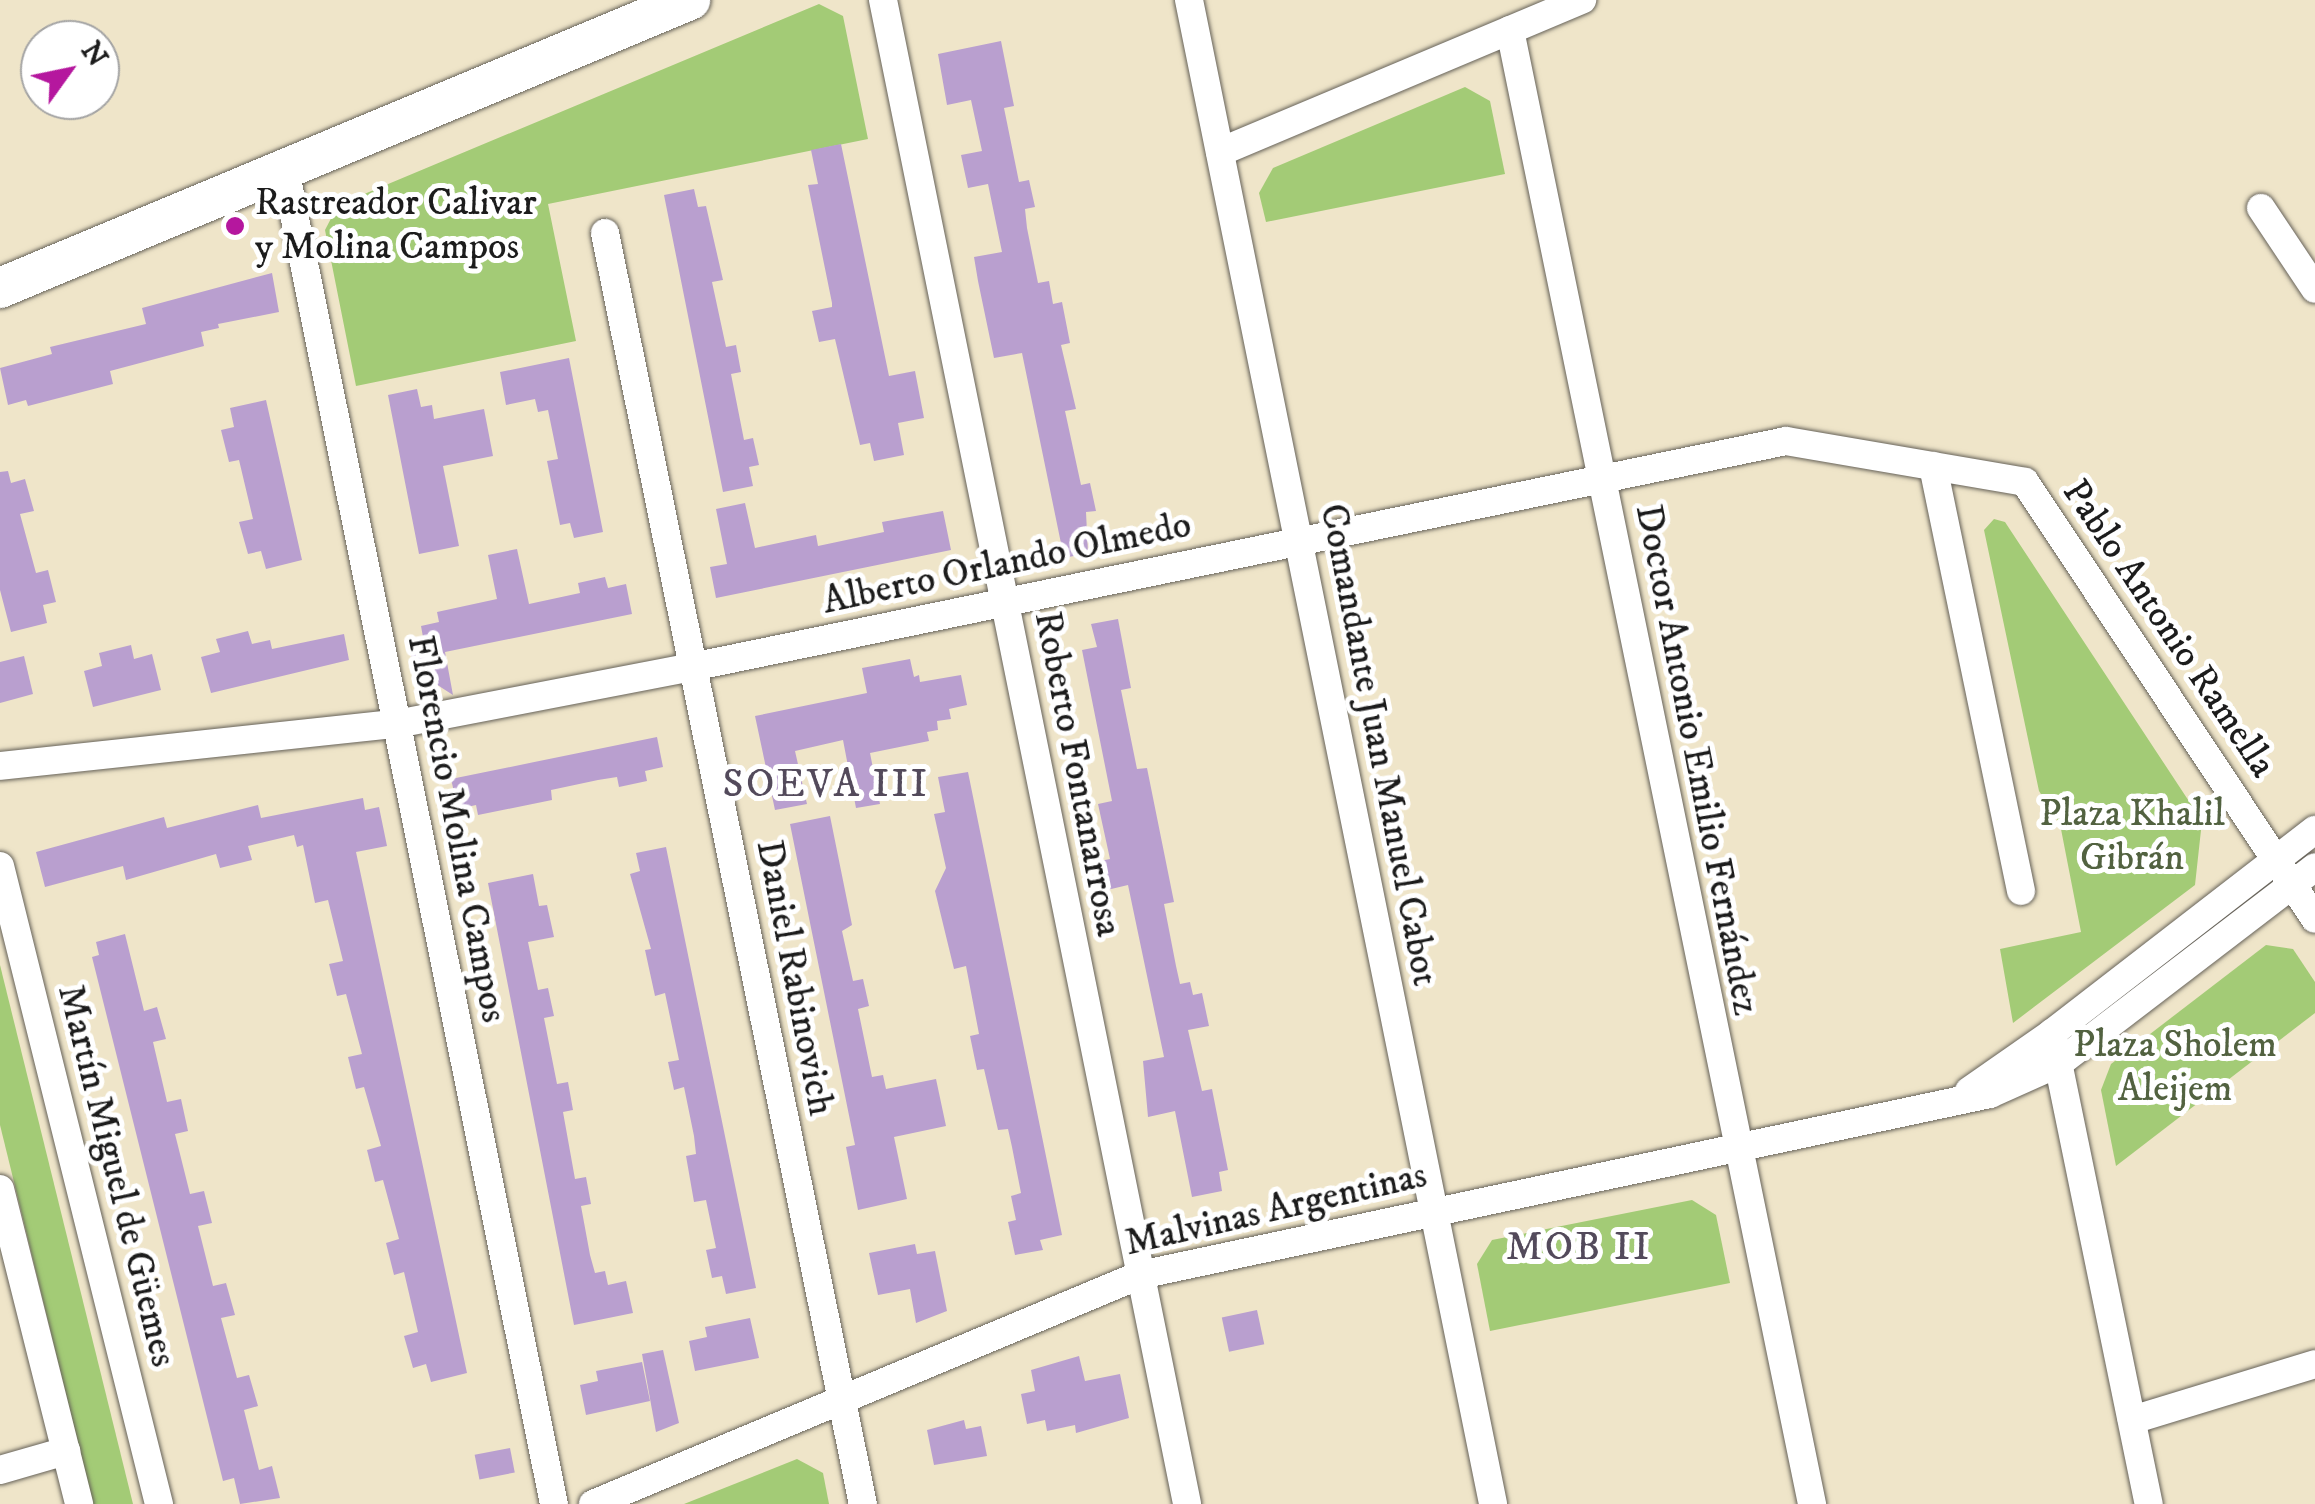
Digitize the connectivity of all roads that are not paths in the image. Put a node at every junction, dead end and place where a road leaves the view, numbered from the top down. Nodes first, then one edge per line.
1 (690, 0) edge
2 (883, 0) edge
3 (1190, 0) edge
4 (1582, 0) edge
5 (1510, 30) junction
6 (1220, 152) junction
7 (284, 169) junction
8 (2261, 208) dead end
9 (604, 232) dead end
10 (0, 288) edge
11 (2315, 290) edge
12 (1933, 466) junction
13 (1602, 480) junction
14 (2024, 482) joint
15 (1299, 542) junction
16 (1004, 603) junction
17 (692, 668) junction
18 (396, 724) junction
19 (0, 766) edge
20 (2315, 830) edge
21 (2276, 860) junction
22 (0, 866) edge
23 (2315, 867) edge
24 (2292, 884) junction
25 (2021, 891) dead end
26 (2315, 919) edge
27 (2052, 1033) junction
28 (2059, 1063) junction
29 (1950, 1104) junction
30 (1736, 1149) junction
31 (0, 1189) edge
32 (1434, 1213) junction
33 (1140, 1275) junction
34 (2315, 1364) edge
35 (841, 1400) junction
36 (2132, 1420) junction
37 (66, 1451) junction
38 (0, 1470) edge
39 (79, 1504) edge
40 (159, 1504) edge
41 (554, 1504) edge
42 (593, 1504) edge
43 (863, 1504) edge
44 (1186, 1504) edge
45 (1492, 1504) edge
46 (1812, 1504) edge
47 (2149, 1504) edge

1 - 7 main road
2 - 16 street, Roberto Fontanarrosa
3 - 6 street, Comandante Juan Manuel Cabot
4 - 5 street
5 - 6 street
5 - 13 street, Doctor Antonio Emilio Fernández
6 - 15 street, Comandante Juan Manuel Cabot
7 - 10 main road
7 - 18 street, Florencio Molina Campos
8 - 11 street
9 - 17 street, Daniel Rabinovich
12 - 13 street, Alberto Orlando Olmedo
12 - 14 street, Alberto Orlando Olmedo
12 - 25 street
13 - 15 street, Alberto Orlando Olmedo
13 - 30 street, Doctor Antonio Emilio Fernández
14 - 21 street, Pablo Antonio Ramella
15 - 16 street, Alberto Orlando Olmedo
15 - 32 street, Comandante Juan Manuel Cabot
16 - 17 street, Alberto Orlando Olmedo
16 - 33 street, Roberto Fontanarrosa
17 - 18 street, Alberto Orlando Olmedo
17 - 35 street, Daniel Rabinovich
18 - 19 street, Alberto Orlando Olmedo
18 - 41 street, Florencio Molina Campos
20 - 21 street, Malvinas Argentinas
21 - 24 street, Pablo Antonio Ramella
21 - 27 street, Malvinas Argentinas
22 - 40 street, Martín Miguel de Güemes
23 - 24 street, Malvinas Argentinas
24 - 26 street, Pablo Antonio Ramella
24 - 28 street, Malvinas Argentinas
27 - 28 street
27 - 29 street, Malvinas Argentinas
28 - 29 street, Malvinas Argentinas
28 - 36 street
29 - 30 street, Malvinas Argentinas
30 - 32 street, Malvinas Argentinas
30 - 46 street, Doctor Antonio Emilio Fernández
31 - 37 street
32 - 33 street, Malvinas Argentinas
32 - 45 street, Comandante Juan Manuel Cabot
33 - 35 street, Malvinas Argentinas
33 - 44 street, Roberto Fontanarrosa
34 - 36 street
35 - 42 street, Malvinas Argentinas
35 - 43 street, Daniel Rabinovich
36 - 47 street
37 - 38 street
37 - 39 street

